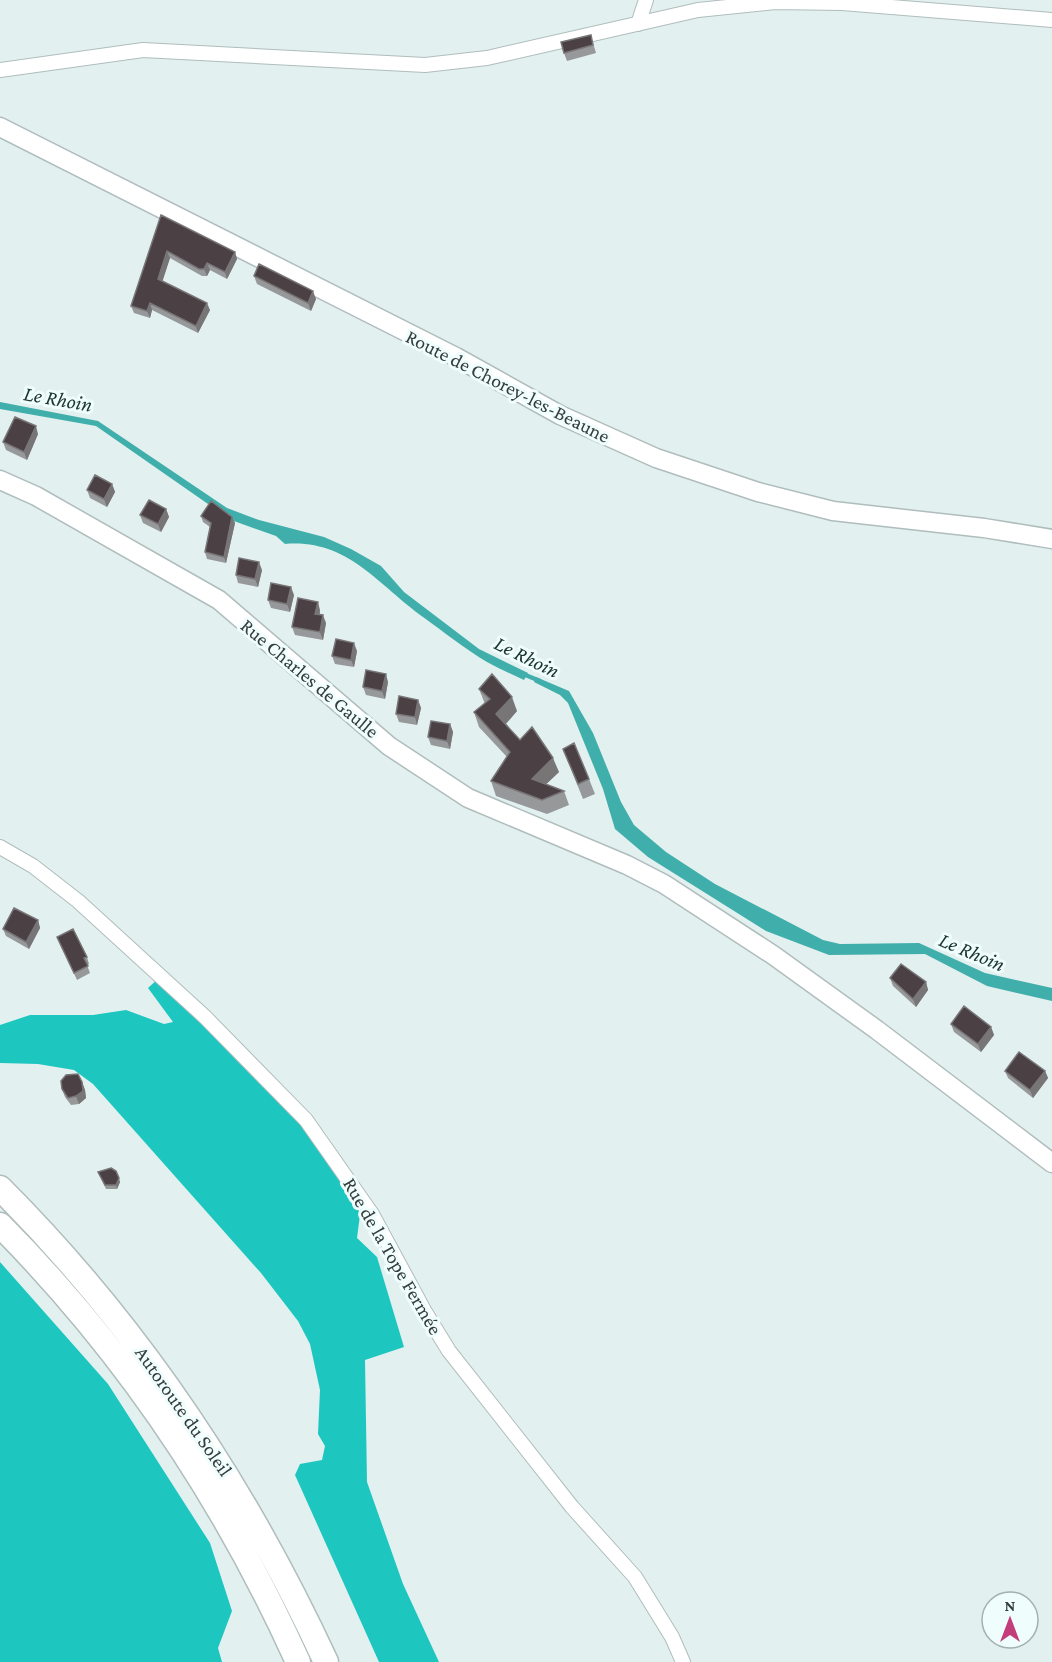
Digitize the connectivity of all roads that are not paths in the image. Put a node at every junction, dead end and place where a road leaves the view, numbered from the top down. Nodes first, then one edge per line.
1 (646, 0) edge
2 (1052, 20) edge
3 (638, 24) junction
4 (0, 70) edge
5 (0, 127) edge
6 (0, 480) edge
7 (1052, 539) edge
8 (0, 847) edge
9 (1052, 1163) edge
10 (0, 1188) edge
11 (0, 1225) edge
12 (298, 1662) edge
13 (326, 1662) edge
14 (682, 1662) edge

1 - 3 street
2 - 3 street
3 - 4 street
5 - 7 street, Route de Chorey-les-Beaune
6 - 9 street, Rue Charles de Gaulle
8 - 14 street, Rue de la Tope Fermée
10 - 13 highway, Autoroute du Soleil
11 - 12 highway, Autoroute du Soleil

